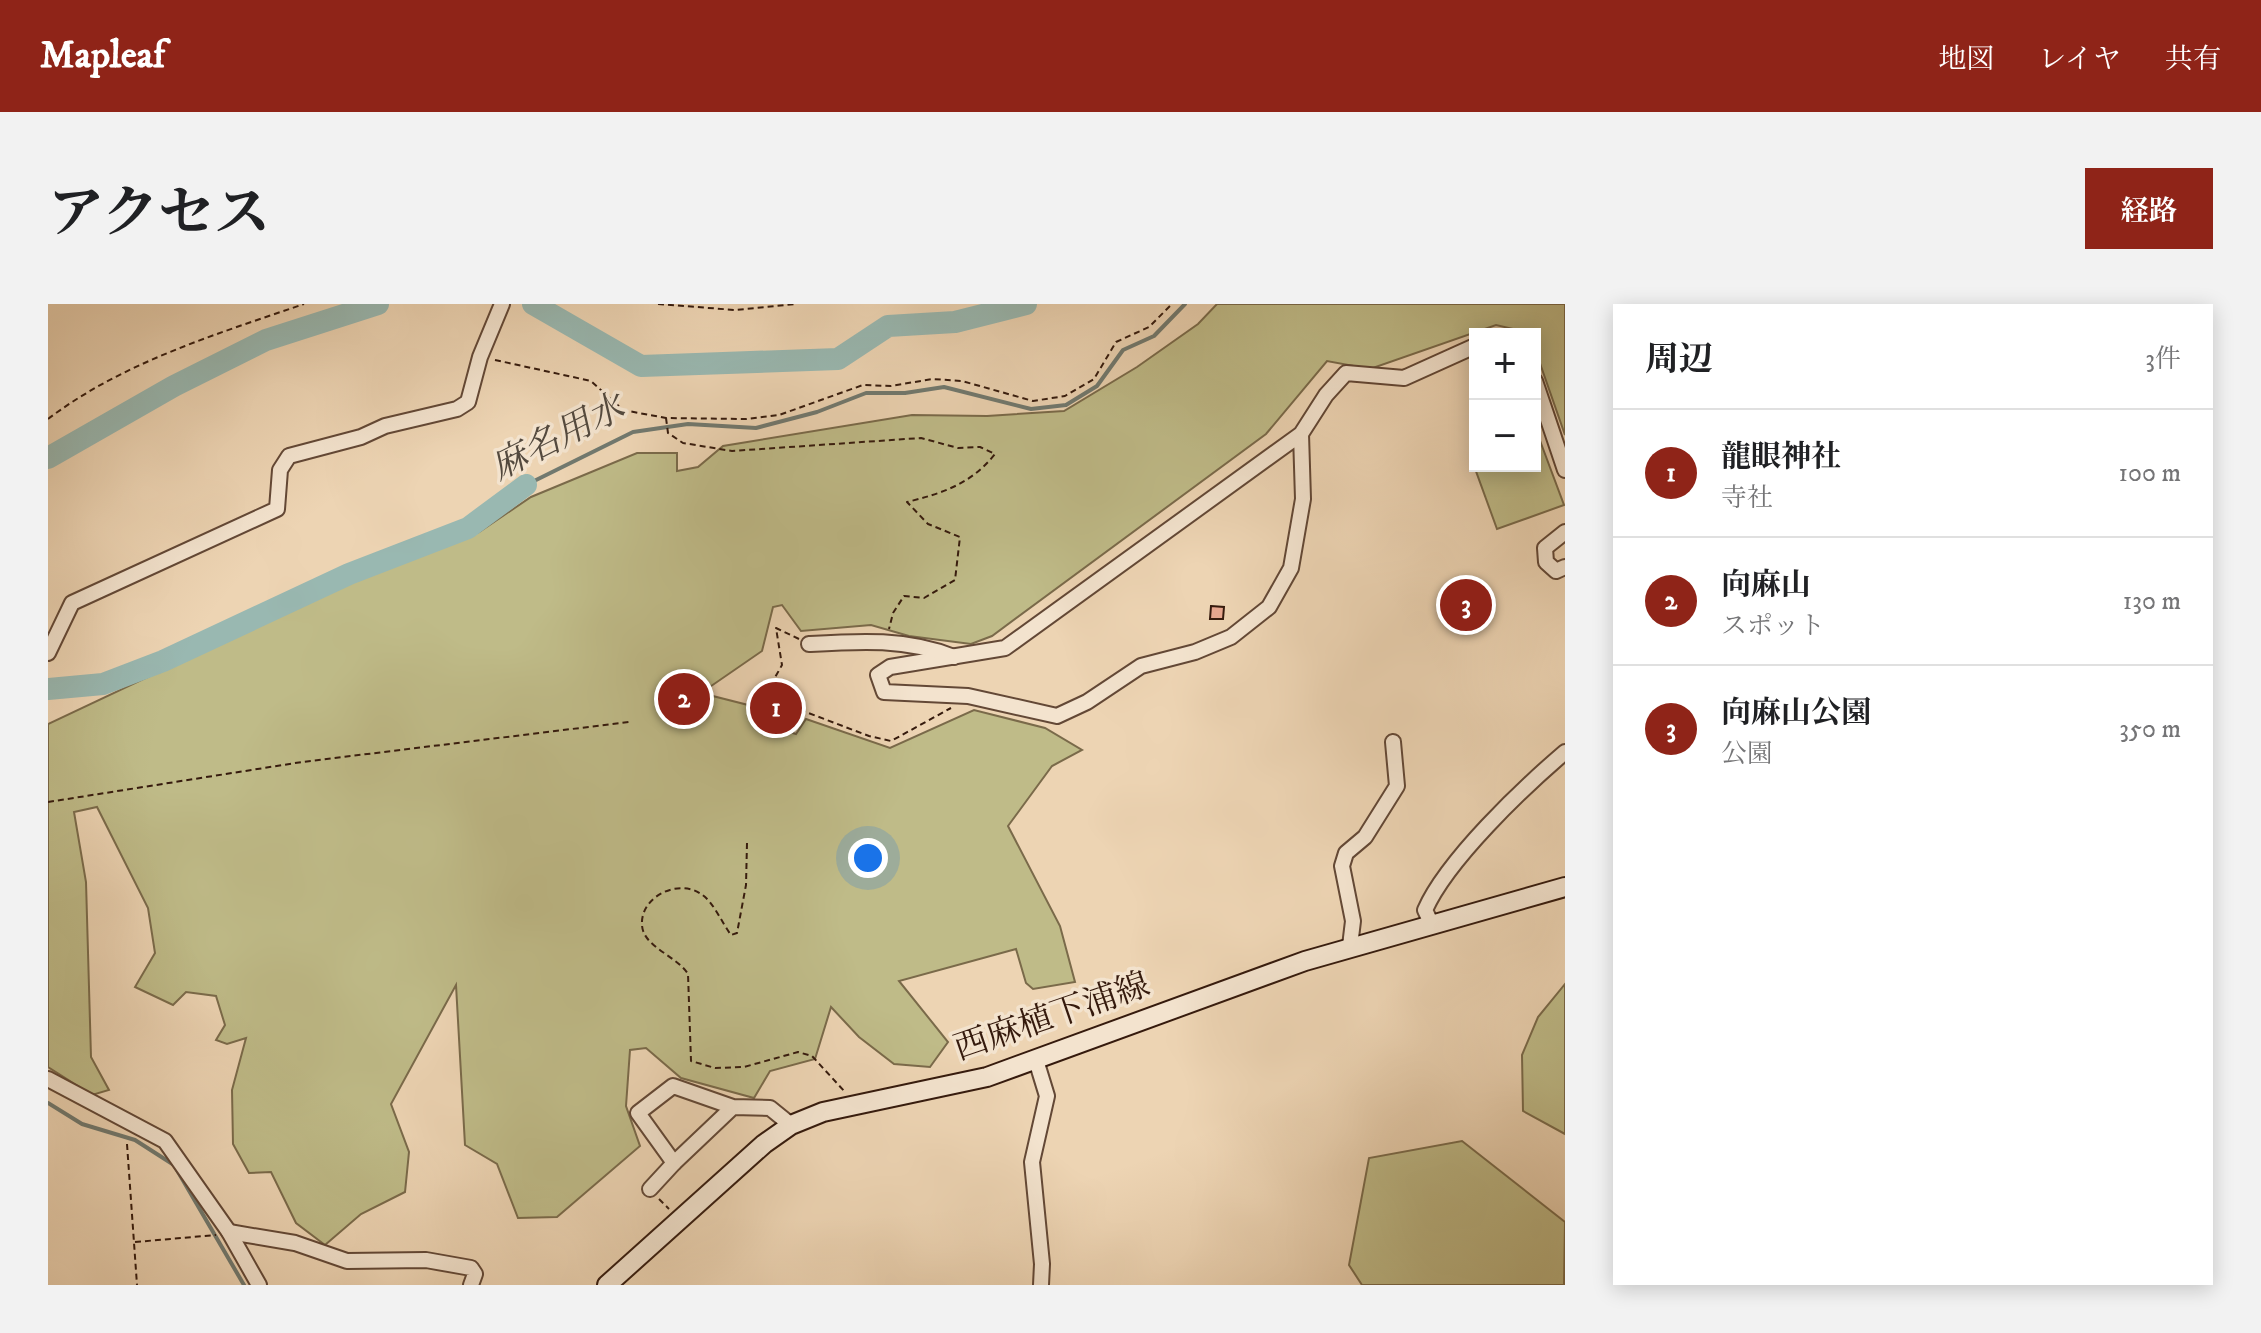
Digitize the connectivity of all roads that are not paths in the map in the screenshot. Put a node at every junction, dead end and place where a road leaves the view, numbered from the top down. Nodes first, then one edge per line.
1 (502, 304) edge
2 (1469, 349) edge
3 (1541, 399) edge
4 (1301, 434) junction
5 (1565, 470) edge
6 (1565, 532) edge
7 (1565, 567) edge
8 (809, 644) road end
9 (48, 653) edge
10 (954, 657) junction
11 (1393, 742) dead end
12 (1565, 752) edge
13 (1565, 887) edge
14 (1431, 923) junction
15 (1350, 946) junction
16 (1036, 1060) junction
17 (48, 1079) edge
18 (733, 1107) junction
19 (791, 1125) junction
20 (674, 1163) junction
21 (650, 1189) road end
22 (229, 1232) junction
23 (259, 1285) edge
24 (471, 1285) edge
25 (607, 1285) edge
26 (1041, 1285) edge

1 - 9 street
2 - 4 street
3 - 5 street
4 - 10 street
4 - 10 street
6 - 7 street
8 - 10 street
11 - 15 street
12 - 14 street
13 - 14 main road, 西麻植下浦線
14 - 15 main road, 西麻植下浦線
15 - 16 main road, 西麻植下浦線
16 - 19 main road, 西麻植下浦線
16 - 26 street
17 - 22 street
18 - 19 street
18 - 20 street
18 - 20 street
19 - 25 main road, 西麻植下浦線
20 - 21 street
22 - 23 street
22 - 24 street

